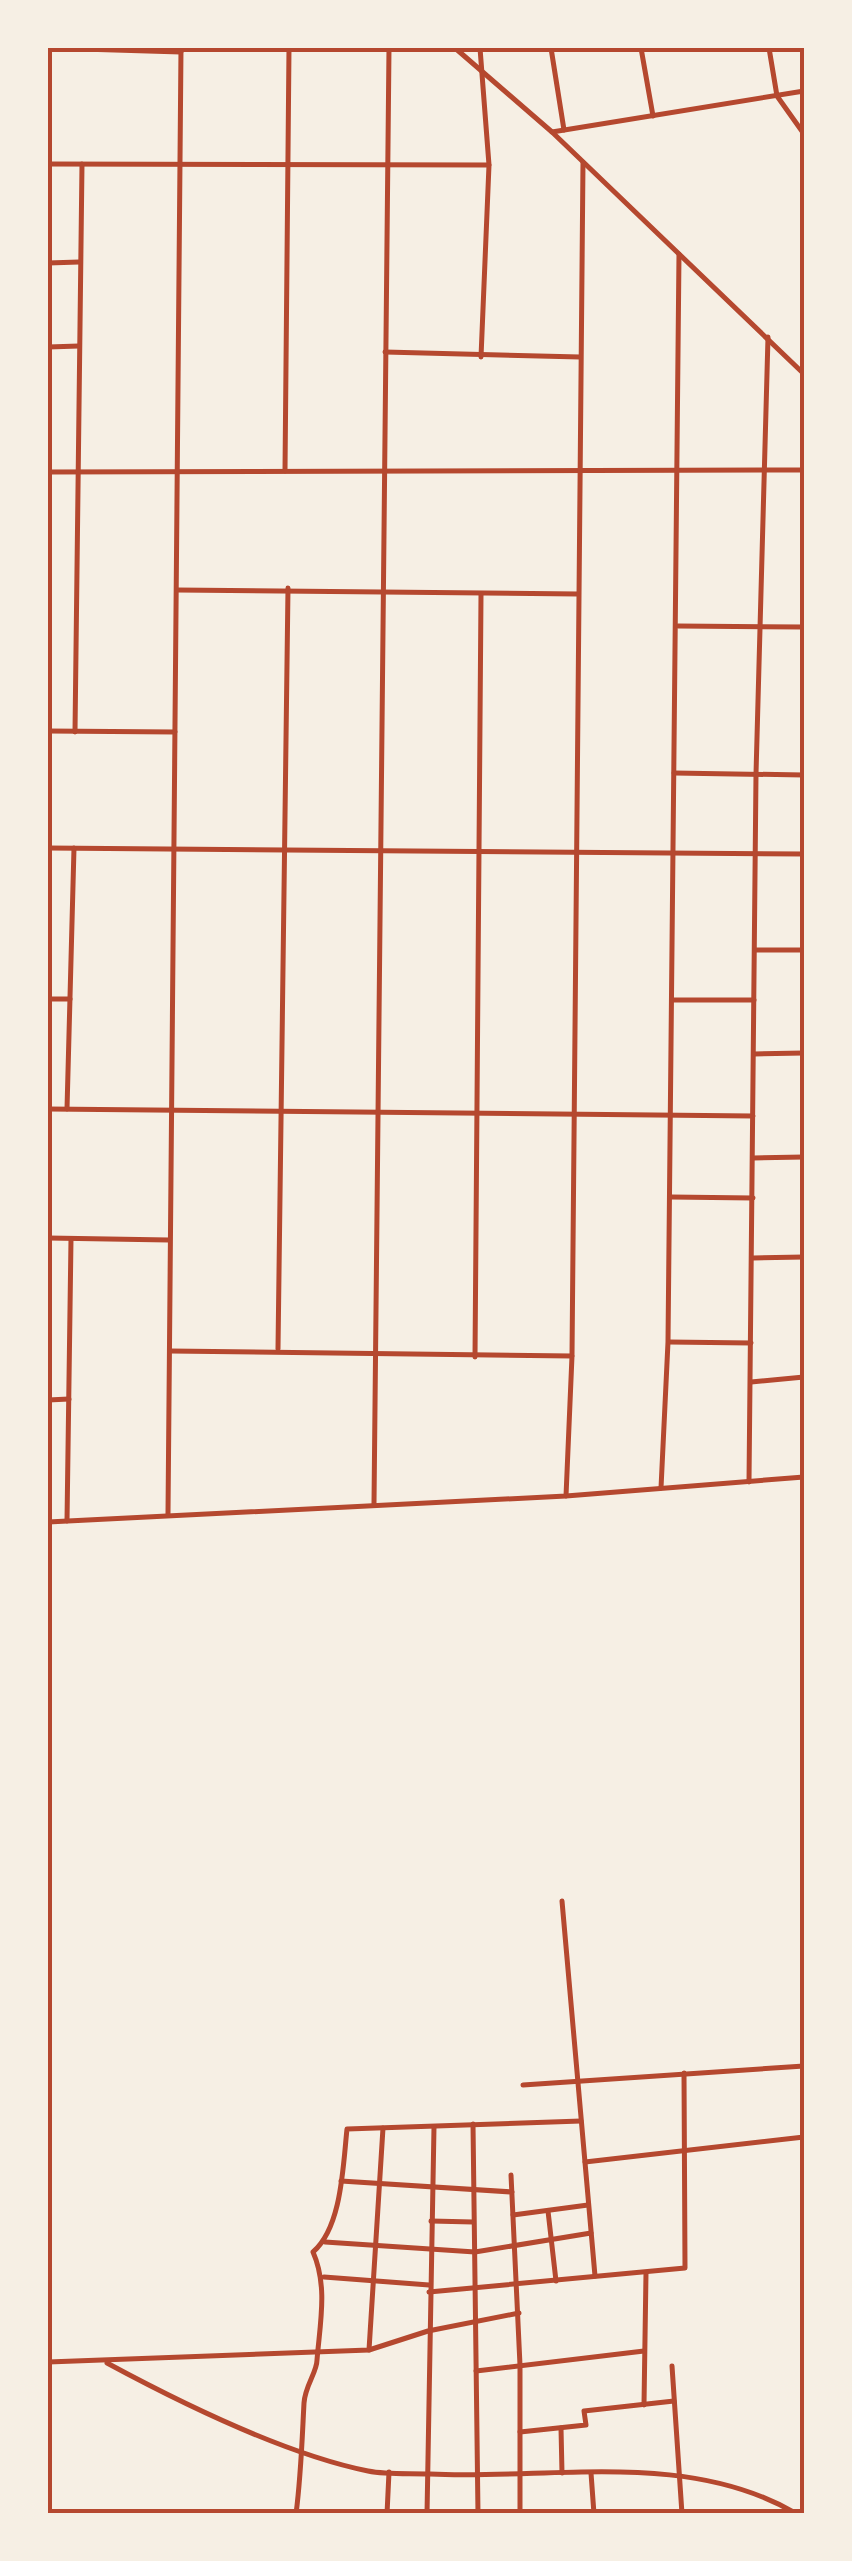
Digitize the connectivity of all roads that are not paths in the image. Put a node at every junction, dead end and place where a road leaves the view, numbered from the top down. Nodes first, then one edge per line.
1 (48, 48) edge
2 (78, 48) edge
3 (289, 48) edge
4 (388, 48) edge
5 (456, 48) edge
6 (480, 48) edge
7 (551, 48) edge
8 (641, 48) edge
9 (769, 48) edge
10 (182, 50) edge
11 (484, 74) junction
12 (804, 92) edge
13 (777, 96) junction
14 (653, 116) junction
15 (564, 130) junction
16 (552, 132) junction
17 (804, 134) edge
18 (583, 162) junction
19 (48, 164) edge
20 (82, 164) junction
21 (489, 165) junction
22 (180, 166) junction
23 (288, 166) junction
24 (387, 166) junction
25 (679, 254) junction
26 (80, 262) junction
27 (48, 263) edge
28 (768, 336) junction
29 (80, 346) junction
30 (48, 347) edge
31 (386, 352) junction
32 (481, 357) junction
33 (580, 357) junction
34 (804, 374) edge
35 (678, 470) junction
36 (764, 470) junction
37 (804, 470) edge
38 (284, 471) junction
39 (383, 471) junction
40 (580, 471) junction
41 (48, 472) edge
42 (78, 472) junction
43 (178, 472) junction
44 (288, 588) junction
45 (176, 590) junction
46 (383, 590) junction
47 (578, 594) junction
48 (481, 595) junction
49 (676, 626) junction
50 (760, 626) junction
51 (804, 627) edge
52 (48, 731) edge
53 (75, 732) junction
54 (175, 732) junction
55 (674, 773) junction
56 (756, 774) junction
57 (804, 775) edge
58 (285, 846) junction
59 (48, 848) edge
60 (74, 848) junction
61 (174, 848) junction
62 (381, 848) junction
63 (480, 852) junction
64 (576, 852) junction
65 (674, 853) junction
66 (756, 854) junction
67 (804, 854) edge
68 (754, 950) junction
69 (804, 950) edge
70 (48, 998) edge
71 (70, 999) junction
72 (672, 1000) junction
73 (754, 1000) junction
74 (804, 1053) edge
75 (754, 1054) junction
76 (48, 1108) edge
77 (281, 1108) junction
78 (67, 1109) junction
79 (172, 1110) junction
80 (379, 1110) junction
81 (478, 1110) junction
82 (574, 1114) junction
83 (670, 1115) junction
84 (753, 1116) junction
85 (804, 1157) edge
86 (753, 1158) junction
87 (670, 1198) junction
88 (752, 1198) junction
89 (48, 1238) edge
90 (71, 1239) junction
91 (171, 1240) junction
92 (804, 1257) edge
93 (752, 1258) junction
94 (668, 1342) junction
95 (751, 1343) junction
96 (278, 1350) junction
97 (170, 1351) junction
98 (376, 1351) junction
99 (572, 1356) junction
100 (475, 1357) junction
101 (804, 1377) edge
102 (751, 1382) junction
103 (68, 1399) junction
104 (48, 1400) edge
105 (804, 1477) edge
106 (749, 1482) junction
107 (662, 1488) junction
108 (566, 1496) junction
109 (374, 1504) junction
110 (168, 1514) junction
111 (66, 1521) junction
112 (48, 1522) edge
113 (562, 1900) dead end
114 (804, 2066) edge
115 (684, 2073) junction
116 (578, 2081) junction
117 (524, 2086) dead end
118 (582, 2121) junction
119 (473, 2124) junction
120 (434, 2126) junction
121 (383, 2128) junction
122 (804, 2137) edge
123 (685, 2151) junction
124 (585, 2162) junction
125 (512, 2175) dead end
126 (341, 2181) junction
127 (380, 2184) junction
128 (432, 2188) junction
129 (474, 2190) junction
130 (512, 2192) junction
131 (588, 2205) junction
132 (548, 2210) junction
133 (514, 2215) junction
134 (431, 2221) junction
135 (475, 2222) junction
136 (592, 2234) junction
137 (552, 2240) junction
138 (324, 2242) junction
139 (516, 2246) junction
140 (376, 2248) junction
141 (430, 2251) junction
142 (475, 2252) junction
143 (646, 2272) junction
144 (324, 2277) junction
145 (595, 2277) junction
146 (373, 2278) junction
147 (556, 2280) junction
148 (517, 2284) junction
149 (475, 2287) junction
150 (429, 2288) junction
151 (519, 2313) junction
152 (476, 2320) junction
153 (428, 2331) junction
154 (316, 2350) junction
155 (369, 2350) junction
156 (644, 2351) junction
157 (48, 2362) edge
158 (108, 2363) junction
159 (520, 2365) junction
160 (672, 2366) dead end
161 (476, 2370) junction
162 (674, 2401) junction
163 (644, 2405) junction
164 (561, 2428) junction
165 (520, 2432) junction
166 (304, 2453) junction
167 (389, 2472) junction
168 (520, 2473) junction
169 (562, 2473) junction
170 (591, 2473) junction
171 (426, 2474) junction
172 (679, 2474) junction
173 (478, 2476) junction
174 (296, 2514) edge
175 (388, 2514) edge
176 (426, 2514) edge
177 (478, 2514) edge
178 (520, 2514) edge
179 (594, 2514) edge
180 (682, 2514) edge
181 (797, 2514) edge

1 - 2 street
2 - 10 street
3 - 23 street
4 - 24 street
5 - 11 street
6 - 11 street
7 - 15 street
8 - 14 street
9 - 13 street
10 - 22 street
11 - 16 street
11 - 21 street
12 - 13 street
13 - 14 street
13 - 17 street
14 - 15 street
15 - 16 street
16 - 18 street
18 - 25 street
18 - 33 street
19 - 20 street
20 - 22 street
20 - 26 street
21 - 24 street
21 - 32 street
22 - 23 street
22 - 43 street
23 - 24 street
23 - 38 street
24 - 31 street
25 - 28 street
25 - 35 street
26 - 27 street
26 - 29 street
28 - 34 street
28 - 36 street
29 - 30 street
29 - 42 street
31 - 32 street
31 - 39 street
32 - 33 street
33 - 40 street
35 - 36 street
35 - 40 street
35 - 49 street
36 - 37 street
36 - 50 street
38 - 39 street
38 - 43 street
39 - 40 street
39 - 46 street
40 - 47 street
41 - 42 street
42 - 43 street
42 - 53 street
43 - 45 street
44 - 45 street
44 - 46 street
44 - 58 street
45 - 54 street
46 - 48 street
46 - 62 street
47 - 48 street
47 - 64 street
48 - 63 street
49 - 50 street
49 - 55 street
50 - 51 street
50 - 56 street
52 - 53 street
53 - 54 street
54 - 61 street
55 - 56 street
55 - 65 street
56 - 57 street
56 - 66 street
58 - 61 street
58 - 62 street
58 - 77 street
59 - 60 street
60 - 61 street
60 - 71 street
61 - 79 street
62 - 63 street
62 - 80 street
63 - 64 street
63 - 81 street
64 - 65 street
64 - 82 street
65 - 66 street
65 - 72 street
66 - 67 street
66 - 68 street
68 - 69 street
68 - 73 street
70 - 71 street
71 - 78 street
72 - 73 street
72 - 83 street
73 - 75 street
74 - 75 street
75 - 84 street
76 - 78 street
77 - 79 street
77 - 80 street
77 - 96 street
78 - 79 street
79 - 91 street
80 - 81 street
80 - 98 street
81 - 82 street
81 - 100 street
82 - 83 street
82 - 99 street
83 - 84 street
83 - 87 street
84 - 86 street
85 - 86 street
86 - 88 street
87 - 88 street
87 - 94 street
88 - 93 street
89 - 90 street
90 - 91 street
90 - 103 street
91 - 97 street
92 - 93 street
93 - 95 street
94 - 95 street
94 - 107 street
95 - 102 street
96 - 97 street
96 - 98 street
97 - 110 street
98 - 100 street
98 - 109 street
99 - 100 street
99 - 108 street
101 - 102 street
102 - 106 street
103 - 104 street
103 - 111 street
105 - 106 street
106 - 107 street
107 - 108 street
108 - 109 street
109 - 110 street
110 - 111 street
111 - 112 street
113 - 116 street
114 - 115 street
115 - 116 street
115 - 123 street
116 - 117 street
116 - 118 street
118 - 119 street
118 - 124 street
119 - 120 street
119 - 129 street
120 - 121 street
120 - 128 street
121 - 126 street
121 - 127 street
122 - 123 street
123 - 124 street
123 - 143 street
124 - 131 street
125 - 130 street
126 - 127 street
126 - 138 street
127 - 128 street
127 - 140 street
128 - 129 street
128 - 134 street
129 - 130 street
129 - 135 street
130 - 133 street
131 - 132 street
131 - 136 street
132 - 133 street
132 - 137 street
133 - 139 street
134 - 135 street
134 - 141 street
135 - 142 street
136 - 137 street
136 - 145 street
137 - 139 street
137 - 147 street
138 - 140 street
138 - 144 street
139 - 142 street
139 - 148 street
140 - 141 street
140 - 146 street
141 - 142 street
141 - 150 street
142 - 149 street
143 - 145 street
143 - 156 street
144 - 146 street
144 - 154 street
145 - 147 street
146 - 150 street
146 - 155 street
147 - 148 street
148 - 149 street
148 - 151 street
149 - 150 street
149 - 152 street
150 - 153 street
151 - 152 street
151 - 159 street
152 - 153 street
152 - 161 street
153 - 155 street
153 - 171 street
154 - 155 street
154 - 158 street
154 - 166 street
156 - 159 street
156 - 163 street
157 - 158 street
158 - 166 street
159 - 161 street
159 - 165 street
160 - 162 street
161 - 173 street
162 - 163 street
162 - 172 street
163 - 164 street
164 - 165 street
164 - 169 street
165 - 168 street
166 - 167 street
166 - 174 street
167 - 171 street
167 - 175 street
168 - 169 street
168 - 173 street
168 - 178 street
169 - 170 street
170 - 172 street
170 - 179 street
171 - 173 street
171 - 176 street
172 - 180 street
172 - 181 street
173 - 177 street

